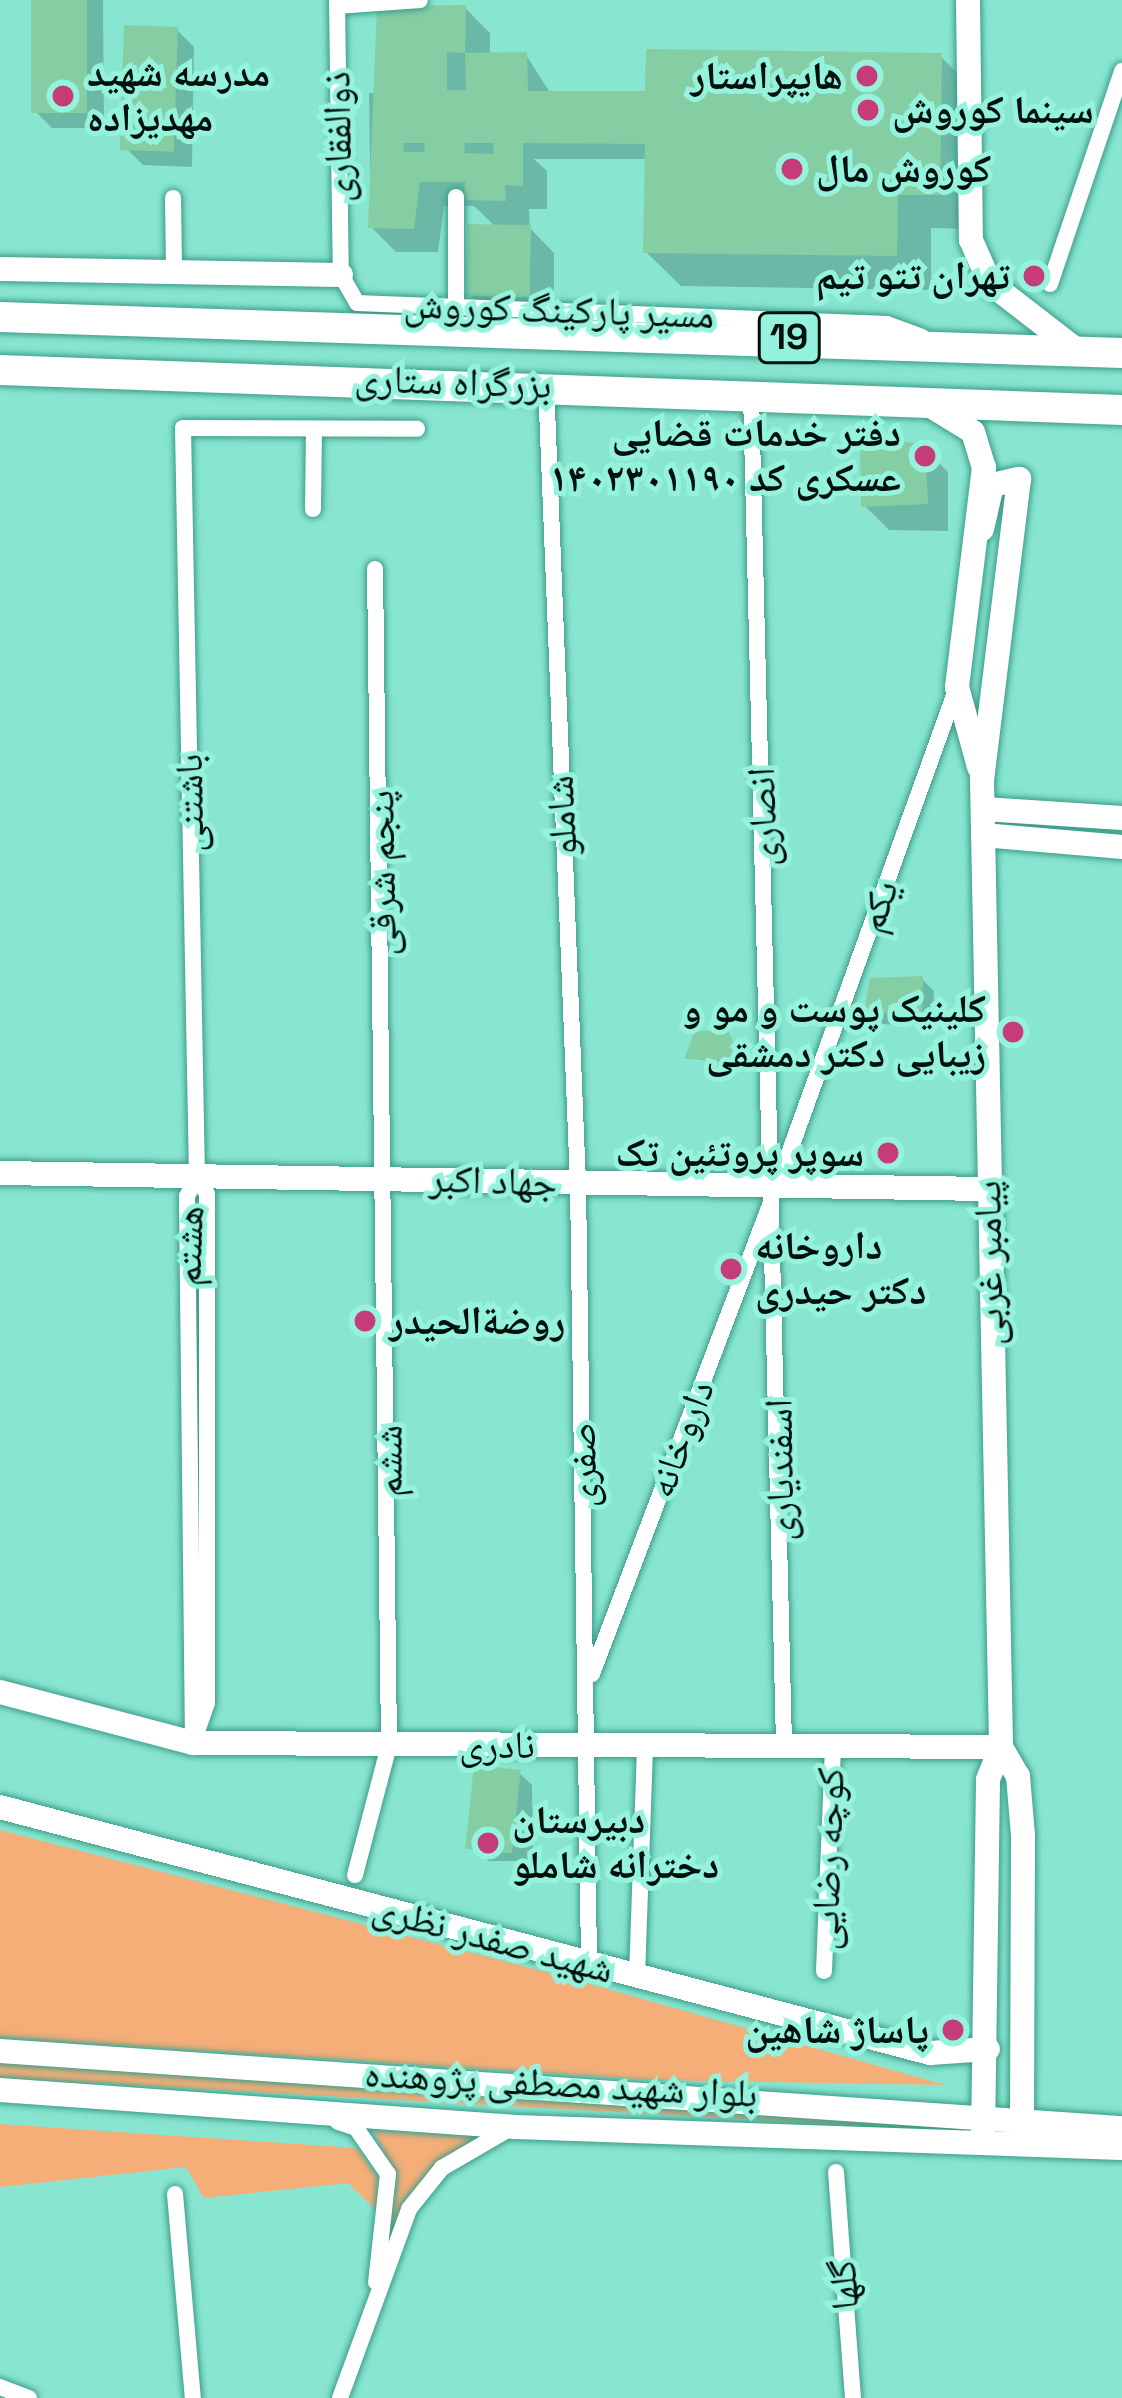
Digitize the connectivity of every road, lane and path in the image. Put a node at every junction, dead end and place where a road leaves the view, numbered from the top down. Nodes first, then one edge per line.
1 (420, 0) edge
2 (968, 0) edge
3 (337, 3) edge
4 (1122, 71) edge
5 (456, 197) dead end
6 (173, 198) dead end
7 (0, 269) edge
8 (174, 273) junction
9 (341, 274) junction
10 (1050, 284) dead end
11 (456, 306) junction
12 (0, 317) edge
13 (934, 342) junction
14 (1074, 347) junction
15 (1122, 352) edge
16 (0, 370) edge
17 (546, 384) junction
18 (751, 390) junction
19 (919, 399) junction
20 (1122, 410) edge
21 (417, 429) dead end
22 (314, 431) junction
23 (313, 509) dead end
24 (982, 529) junction
25 (375, 569) dead end
26 (957, 687) junction
27 (982, 779) junction
28 (984, 809) junction
29 (1122, 818) edge
30 (983, 835) junction
31 (1122, 847) edge
32 (0, 1173) edge
33 (197, 1177) junction
34 (388, 1178) junction
35 (578, 1183) junction
36 (987, 1189) junction
37 (775, 1192) junction
38 (587, 1686) junction
39 (0, 1692) edge
40 (193, 1743) junction
41 (389, 1744) junction
42 (589, 1746) junction
43 (645, 1746) junction
44 (784, 1747) junction
45 (1001, 1747) junction
46 (833, 1748) junction
47 (0, 1807) edge
48 (355, 1875) dead end
49 (589, 1964) junction
50 (824, 1971) dead end
51 (637, 1977) junction
52 (988, 2049) junction
53 (0, 2051) edge
54 (0, 2090) edge
55 (308, 2112) junction
56 (985, 2115) junction
57 (515, 2126) junction
58 (1122, 2128) edge
59 (1022, 2130) junction
60 (982, 2141) junction
61 (1122, 2148) edge
62 (836, 2172) dead end
63 (175, 2194) dead end
64 (376, 2289) junction
65 (0, 2386) edge
66 (29, 2398) edge
67 (193, 2398) edge
68 (340, 2398) edge
69 (853, 2398) edge

1 - 3 street
2 - 14 main road
3 - 9 street, ذوالفقاری
4 - 10 street
5 - 11 street
6 - 8 street
7 - 8 main road
8 - 9 main road
9 - 11 street, مسیر پارکینگ کوروش
11 - 13 street, مسیر پارکینگ کوروش
12 - 13 highway, بزرگراه ستاری / 19
13 - 14 highway, بزرگراه ستاری / 19
14 - 15 highway, بزرگراه ستاری / 19
16 - 17 highway, بزرگراه ستاری / 19
17 - 18 highway, بزرگراه ستاری / 19
17 - 35 street, شاملو
18 - 19 highway, بزرگراه ستاری / 19
18 - 37 street, انصاری
19 - 20 highway, بزرگراه ستاری / 19
19 - 24 main road, پیامبر غربی
21 - 22 street
22 - 23 street
22 - 33 street, باشتنی
24 - 26 main road, پیامبر غربی
24 - 27 main road, پیامبر غربی
25 - 34 street, پنجم شرقی
26 - 27 main road, پیامبر غربی
26 - 37 street, یکم
27 - 28 main road, پیامبر غربی
28 - 29 main road
28 - 30 main road, پیامبر غربی
30 - 31 main road
30 - 36 main road, پیامبر غربی
32 - 33 main road, جهاد اکبر
33 - 34 main road, جهاد اکبر
33 - 40 street, هشتم
34 - 35 main road, جهاد اکبر
34 - 41 street, ششم
35 - 37 main road, جهاد اکبر
35 - 38 street, صفری
36 - 37 main road, جهاد اکبر
36 - 45 main road, پیامبر غربی
37 - 38 street, داروخانه
37 - 44 street, اسفندیاری
38 - 42 street, صفری
39 - 40 main road, نادری
40 - 41 main road, نادری
41 - 42 main road, نادری
41 - 48 street, ششم
42 - 43 main road, نادری
42 - 49 street, صفری
43 - 44 main road, نادری
43 - 51 street
44 - 46 main road, نادری
45 - 46 main road, نادری
45 - 52 main road, پیامبر غربی
45 - 59 main road, پیامبر غربی
46 - 50 street, کوچه رضایی
47 - 49 main road, شهید صفدر نظری
49 - 51 main road, شهید صفدر نظری
51 - 52 main road, شهید صفدر نظری
52 - 56 main road, پیامبر غربی
53 - 56 main road, بلوار شهید مصطفی پژوهنده
54 - 55 main road, بلوار شهید مصطفی پژوهنده
55 - 57 main road, بلوار شهید مصطفی پژوهنده
55 - 64 street
56 - 59 main road, بلوار شهید مصطفی پژوهنده
56 - 60 main road, پیامبر غربی
57 - 60 main road, بلوار شهید مصطفی پژوهنده
57 - 64 street
58 - 59 main road, بلوار شهید مصطفی پژوهنده
59 - 60 main road, بلوار شهید مصطفی پژوهنده
59 - 61 main road, بلوار شهید مصطفی پژوهنده
62 - 69 street, گلها
63 - 67 street
64 - 68 street
65 - 66 street

